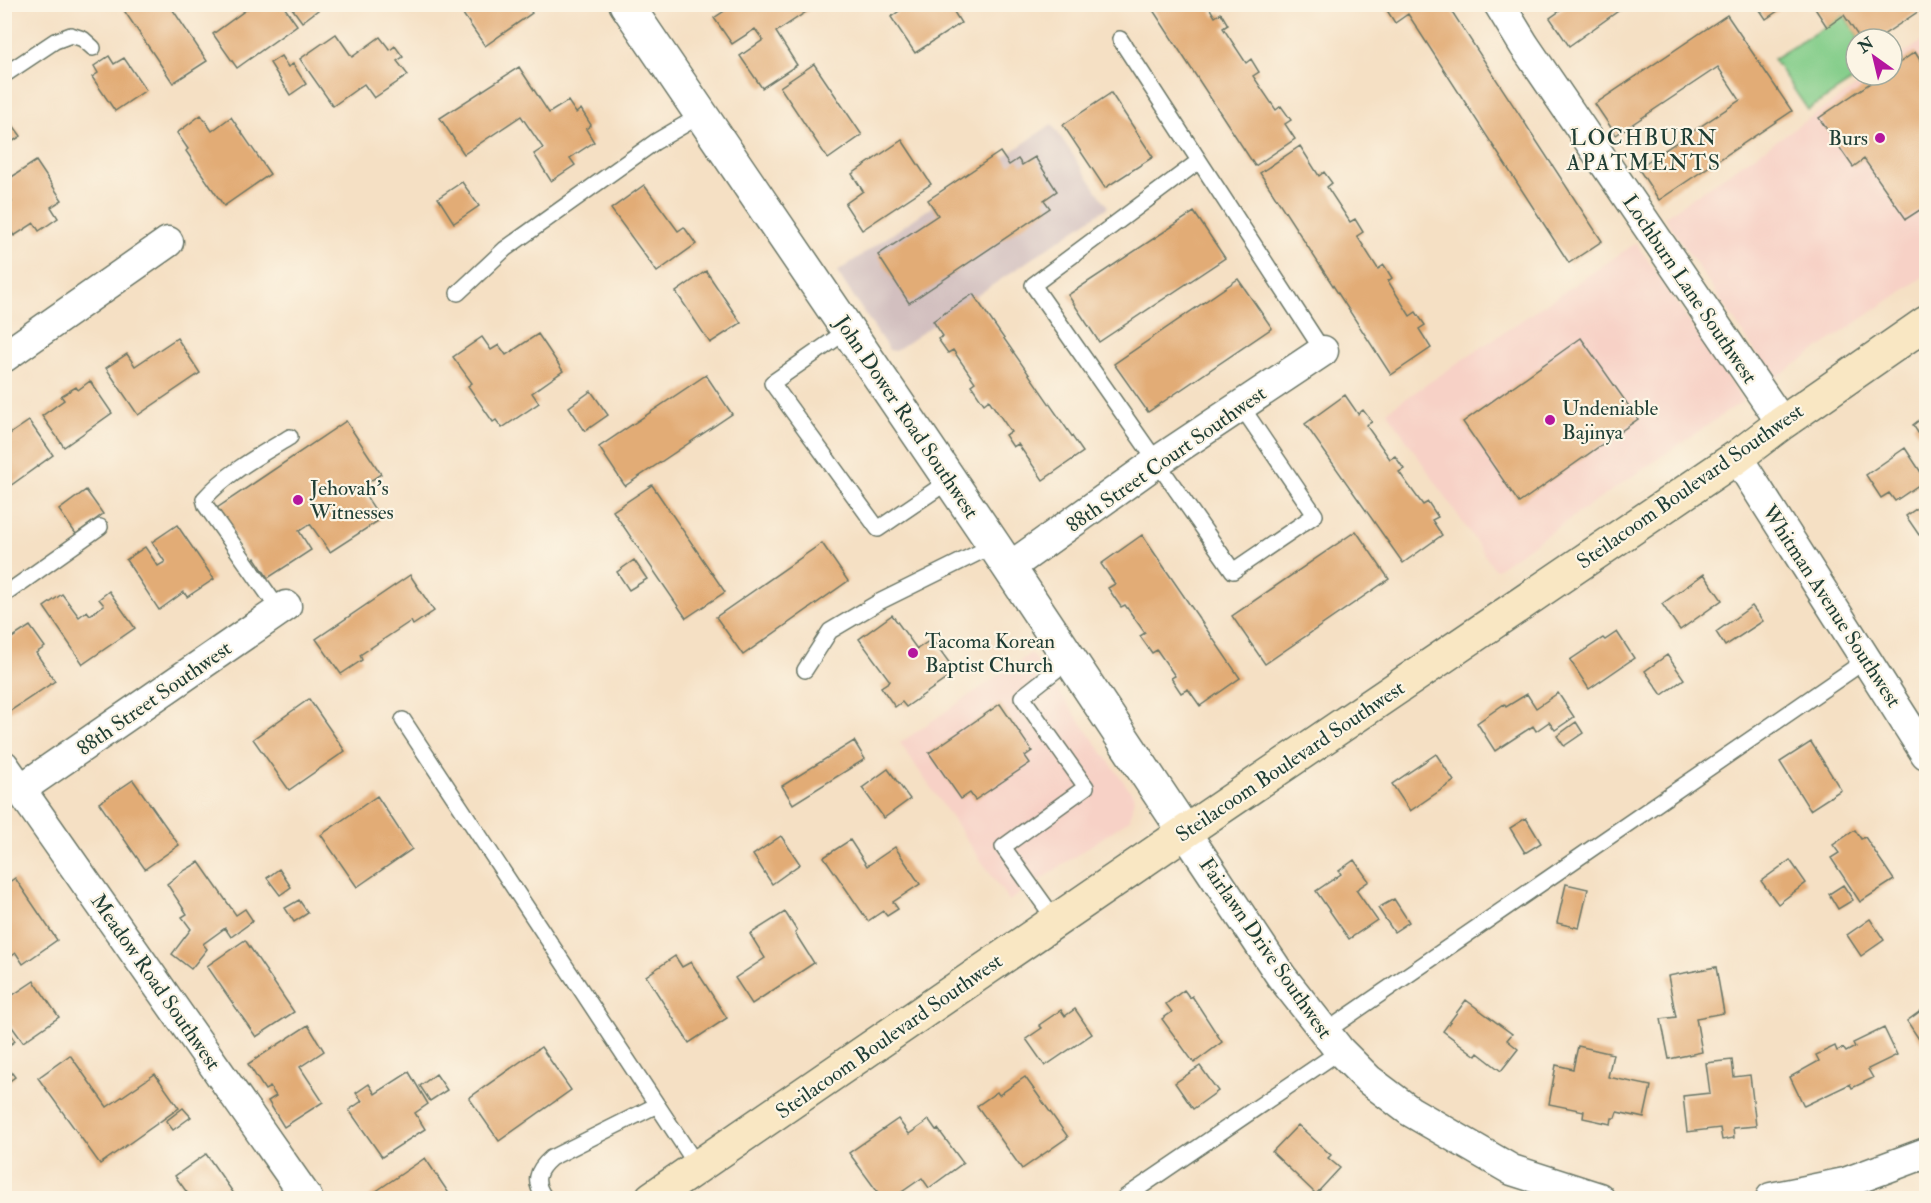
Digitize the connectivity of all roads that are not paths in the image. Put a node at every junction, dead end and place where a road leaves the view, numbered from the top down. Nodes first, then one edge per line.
1 (626, 4) edge
2 (1499, 4) edge
3 (1120, 39) dead end
4 (93, 48) dead end
5 (4, 75) edge
6 (701, 115) junction
7 (1199, 161) junction
8 (168, 242) dead end
9 (458, 293) dead end
10 (1926, 323) edge
11 (848, 330) junction
12 (1323, 351) joint
13 (4, 357) edge
14 (1241, 406) junction
15 (1782, 423) junction
16 (290, 437) dead end
17 (1737, 457) junction
18 (1158, 461) junction
19 (950, 480) junction
20 (100, 527) dead end
21 (1002, 556) junction
22 (4, 595) edge
23 (283, 609) joint
24 (1070, 659) junction
25 (1866, 660) junction
26 (805, 670) dead end
27 (403, 720) dead end
28 (1926, 754) edge
29 (13, 777) edge
30 (1185, 832) junction
31 (1056, 921) junction
32 (1333, 1042) junction
33 (657, 1105) junction
34 (1926, 1153) edge
35 (698, 1167) junction
36 (307, 1198) edge
37 (545, 1198) edge
38 (652, 1198) edge
39 (1124, 1198) edge
40 (1599, 1198) edge
41 (1771, 1198) edge

1 - 6 street, John Dower Road Southwest
2 - 15 street, Lochburn Lane Southwest
3 - 7 lane
4 - 5 lane
6 - 9 lane
6 - 11 street, John Dower Road Southwest
7 - 12 lane
7 - 18 lane
8 - 13 street
10 - 15 main road, Steilacoom Boulevard Southwest
11 - 19 street, John Dower Road Southwest
11 - 19 lane
12 - 14 street, 88th Street Court Southwest
14 - 18 street, 88th Street Court Southwest
14 - 18 lane
15 - 17 main road, Steilacoom Boulevard Southwest
16 - 23 lane
17 - 25 street, Whitman Avenue Southwest
17 - 30 main road, Steilacoom Boulevard Southwest
18 - 21 street, 88th Street Court Southwest
19 - 21 street, John Dower Road Southwest
20 - 22 lane
21 - 24 street, John Dower Road Southwest
21 - 26 lane
23 - 29 street, 88th Street Southwest
24 - 30 street, John Dower Road Southwest
24 - 31 lane
25 - 28 street, Whitman Avenue Southwest
25 - 32 lane
27 - 33 lane
29 - 36 street, Meadow Road Southwest
30 - 31 main road, Steilacoom Boulevard Southwest
30 - 32 street, Fairlawn Drive Southwest
31 - 35 main road, Steilacoom Boulevard Southwest
32 - 39 lane
32 - 40 street, Fairlawn Drive Southwest
33 - 35 lane
33 - 37 lane
34 - 41 street
35 - 38 main road, Steilacoom Boulevard Southwest

